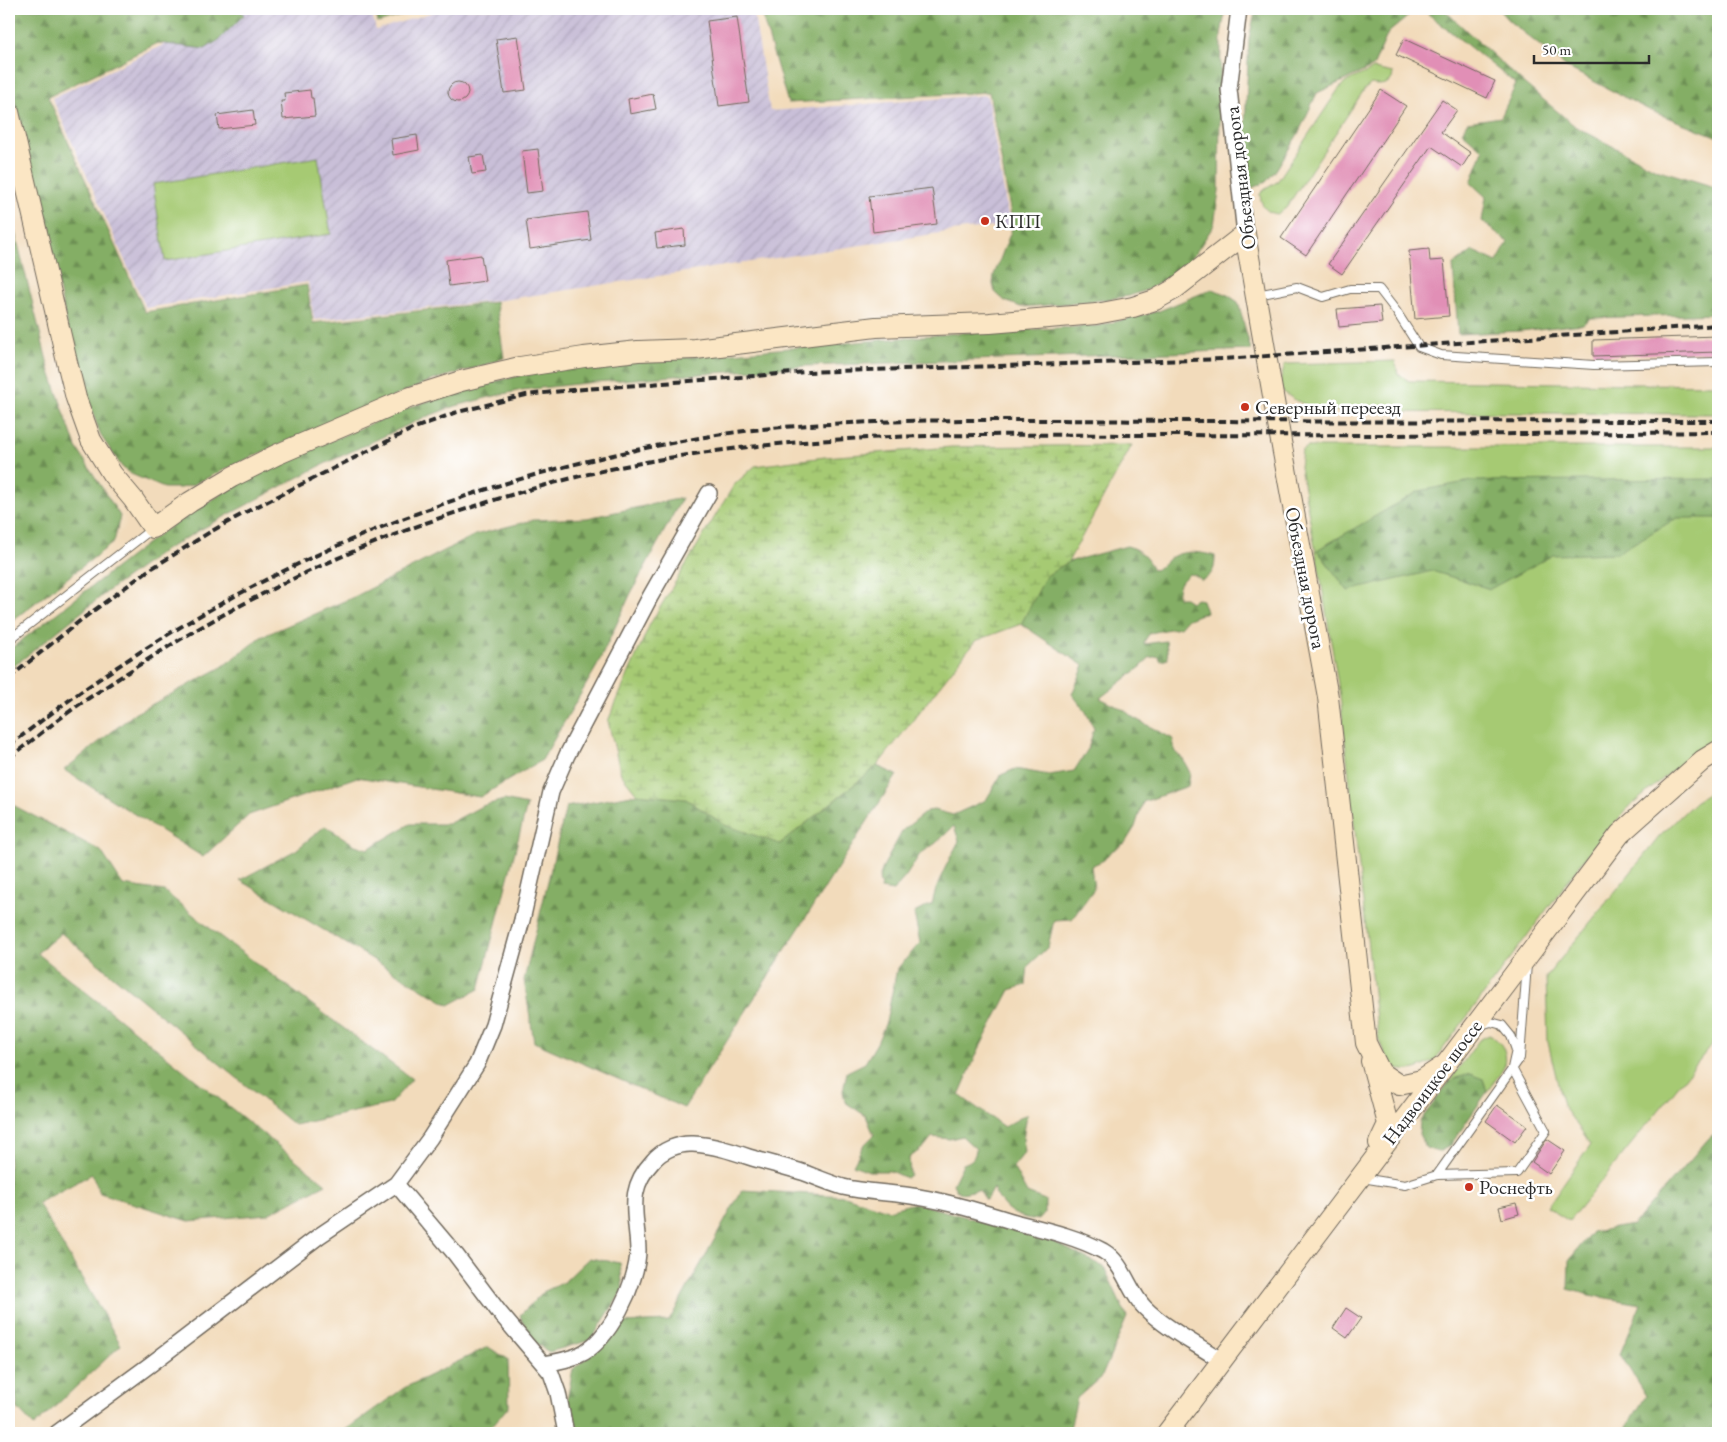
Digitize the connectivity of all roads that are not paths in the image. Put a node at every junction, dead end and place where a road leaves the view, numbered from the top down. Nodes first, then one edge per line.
1 (1239, 9) edge
2 (9, 112) edge
3 (1245, 234) junction
4 (1256, 296) junction
5 (1718, 362) edge
6 (709, 493) dead end
7 (153, 528) junction
8 (9, 640) edge
9 (1718, 751) edge
10 (1528, 955) junction
11 (1474, 1027) junction
12 (1366, 1043) junction
13 (1445, 1065) junction
14 (1512, 1068) junction
15 (1438, 1175) junction
16 (1360, 1178) junction
17 (396, 1184) junction
18 (1222, 1361) junction
19 (544, 1364) junction
20 (57, 1433) edge
21 (566, 1433) edge
22 (1167, 1433) edge

1 - 3 street, Объездная дорога
2 - 7 street
3 - 4 street, Объездная дорога
3 - 7 street
4 - 5 lane
4 - 12 street, Объездная дорога
6 - 17 street
7 - 8 lane
9 - 10 street, Надвоицкое шоссе
10 - 11 street, Надвоицкое шоссе
10 - 14 lane
11 - 13 street, Надвоицкое шоссе
11 - 14 lane
12 - 13 street, Объездная дорога
12 - 16 street
13 - 16 street, Надвоицкое шоссе
14 - 15 lane
14 - 15 lane
15 - 16 lane
16 - 18 street, Надвоицкое шоссе
17 - 19 street
17 - 20 street
18 - 19 street
18 - 22 street, Надвоицкое шоссе
19 - 21 street

